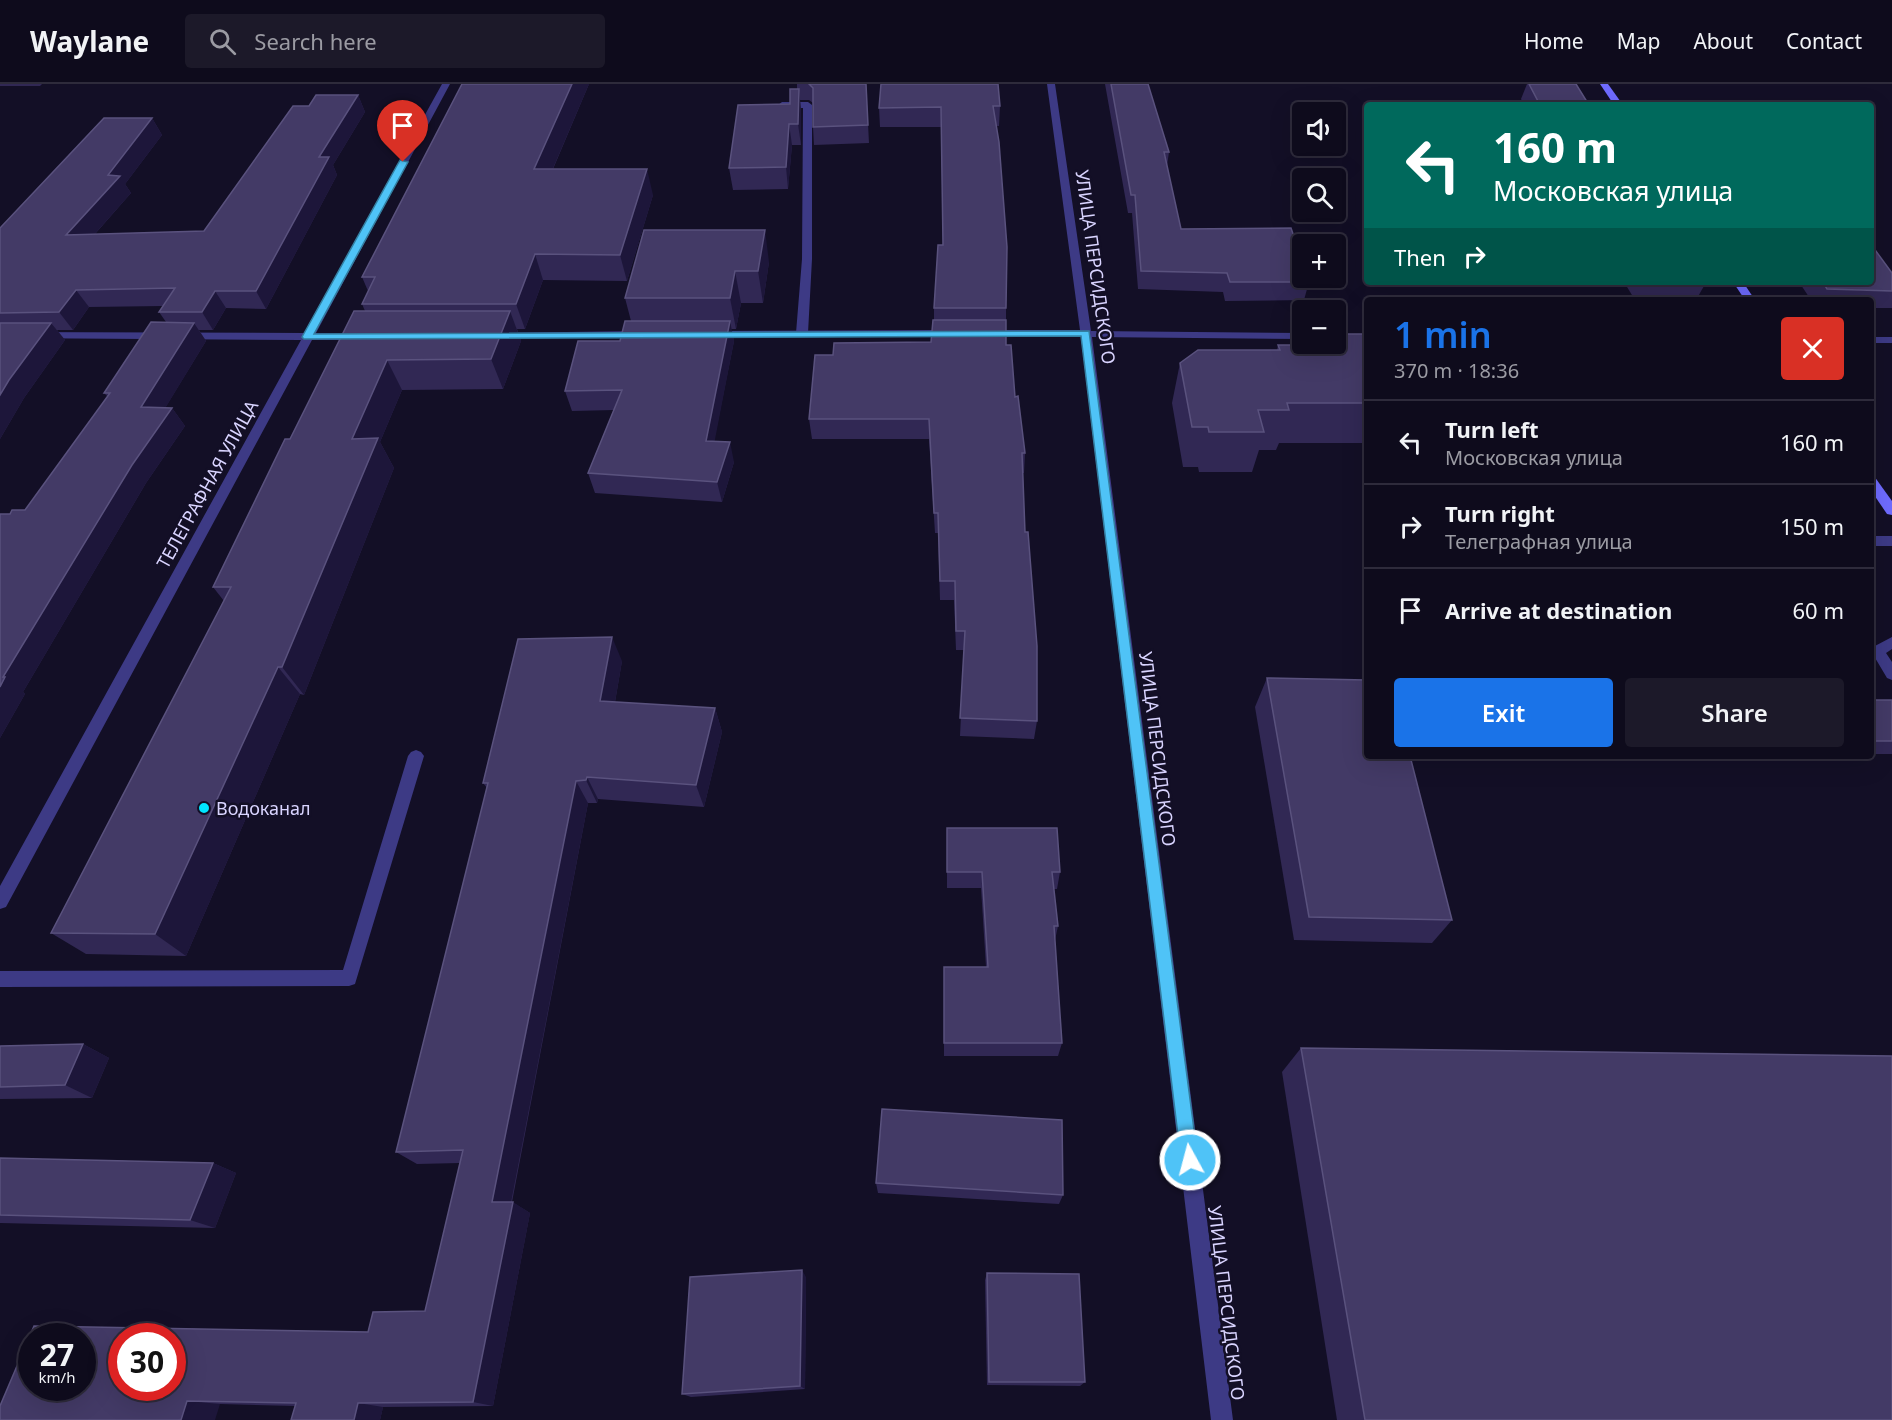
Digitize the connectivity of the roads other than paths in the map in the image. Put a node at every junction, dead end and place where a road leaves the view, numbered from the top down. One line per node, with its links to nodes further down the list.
1 (446, 84): 13 (street, ТЕЛЕГРАФНАЯ УЛИЦА)
2 (1051, 84): 7 (street, УЛИЦА ПЕРСИДСКОГО)
3 (1604, 84): 4 (main road)
4 (1617, 102)
5 (774, 106): 6 (street)
6 (802, 333): 7 (street); 9 (street)
7 (1086, 333): 12 (street); 26 (street, УЛИЦА ПЕРСИДСКОГО)
8 (649, 334): 11 (street)
9 (696, 334)
10 (0, 335): 13 (street)
11 (484, 336)
12 (1292, 336)
13 (307, 337): 14 (street); 24 (street, ТЕЛЕГРАФНАЯ УЛИЦА)
14 (378, 337)
15 (1874, 340): 16 (street)
16 (1892, 340)
17 (1874, 485): 18 (main road)
18 (1892, 511)
19 (1874, 541): 20 (street)
20 (1892, 541)
21 (1892, 642): 22 (street)
22 (1892, 674)
23 (416, 756): 25 (street)
24 (0, 902)
25 (0, 979)
26 (1222, 1420)

